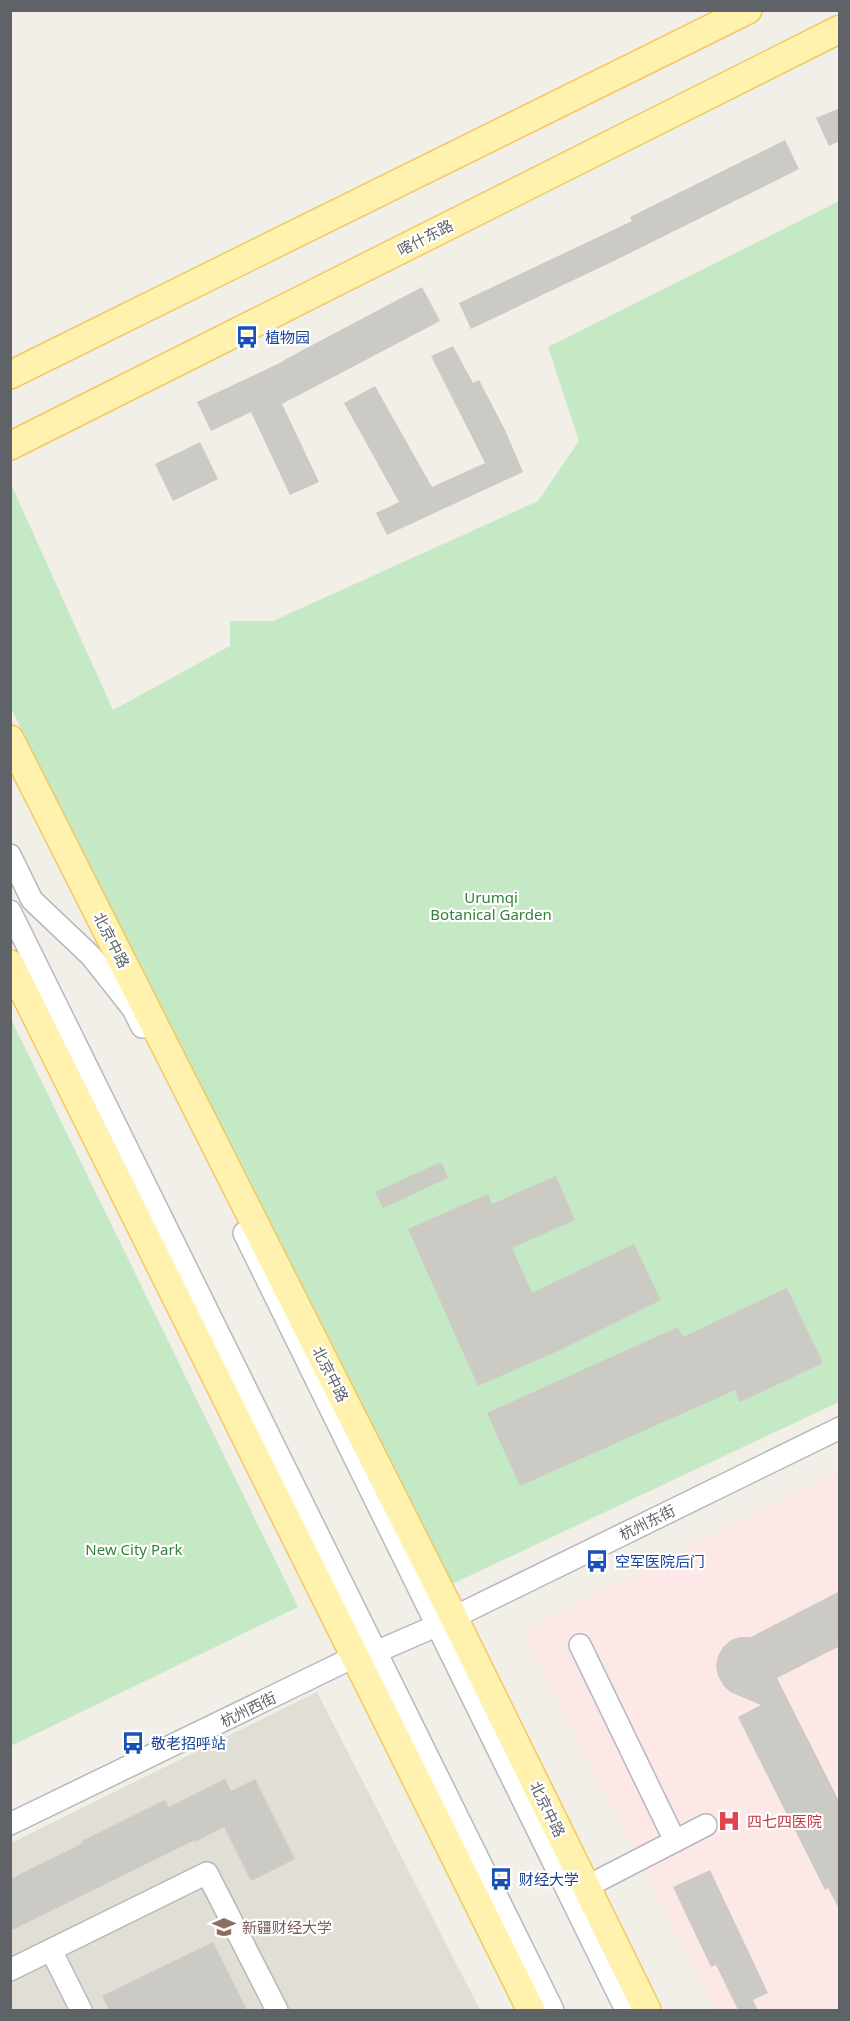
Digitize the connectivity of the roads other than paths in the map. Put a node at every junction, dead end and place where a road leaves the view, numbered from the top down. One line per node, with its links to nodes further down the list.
1 (747, 10): 3 (main road)
2 (840, 29): 4 (main road, 喀什东路)
3 (10, 375)
4 (10, 446)
5 (10, 739): 10 (main road, 北京中路)
6 (10, 855): 10 (street)
7 (10, 911): 12 (street)
8 (10, 964): 12 (main road)
9 (840, 1428): 10 (street, 杭州东街)
10 (445, 1621): 12 (street, 杭州东街); 16 (main road, 北京中路); 23 (street)
11 (580, 1645): 15 (street)
12 (366, 1654): 13 (street, 杭州西街); 21 (main road); 22 (street)
13 (10, 1824)
14 (706, 1825): 15 (street)
15 (675, 1841): 16 (street)
16 (586, 1887): 24 (main road, 北京中路)
17 (51, 1950): 18 (street); 19 (street); 20 (street)
18 (10, 1970)
19 (81, 2010)
20 (277, 2010)
21 (531, 2010)
22 (553, 2010)
23 (626, 2010)
24 (647, 2010)

